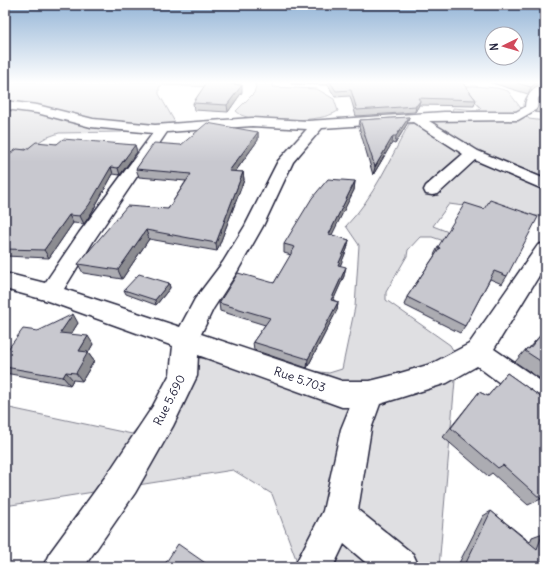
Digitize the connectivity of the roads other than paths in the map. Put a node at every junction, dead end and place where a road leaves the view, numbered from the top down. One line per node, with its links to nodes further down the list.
1 (35, 109): 5 (street)
2 (531, 109): 3 (street)
3 (416, 118): 4 (street); 6 (street)
4 (318, 125): 5 (street); 12 (street, Rue 5.690)
5 (163, 128): 11 (street)
6 (473, 154): 7 (street); 8 (street)
7 (545, 186)
8 (432, 190)
9 (545, 250): 13 (street, Rue 5.703)
10 (5, 281): 11 (street, Rue 5.703)
11 (50, 293): 12 (street, Rue 5.703)
12 (186, 340): 14 (street, Rue 5.703); 17 (street, Rue 5.690)
13 (478, 352): 14 (street, Rue 5.703); 15 (street)
14 (370, 394): 16 (street)
15 (545, 400)
16 (339, 518): 18 (street); 19 (street)
17 (62, 567)
18 (313, 567)
19 (400, 567)

